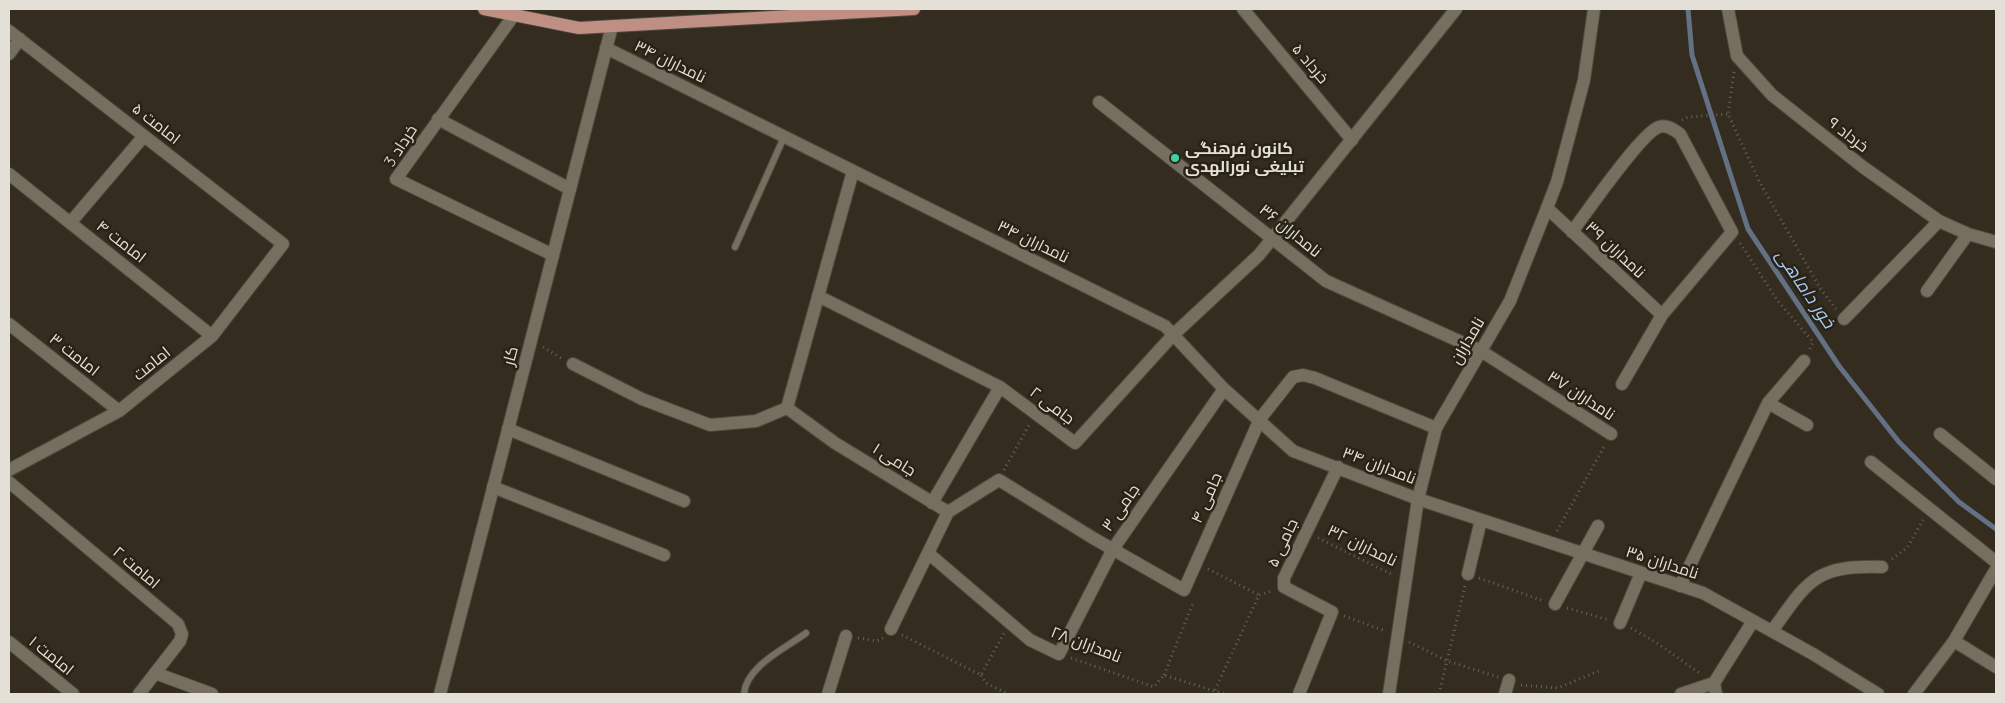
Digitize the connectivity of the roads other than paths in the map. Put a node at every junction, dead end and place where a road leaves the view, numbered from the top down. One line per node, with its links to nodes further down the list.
1 (484, 9): 7 (main road)
2 (914, 9): 8 (main road)
3 (1243, 9): 17 (street, خرداد ۵)
4 (1456, 9): 17 (street)
5 (1594, 9): 21 (street, نامداران)
6 (1728, 9): 22 (street, خرداد ۹)
7 (514, 15): 8 (main road); 14 (street, خرداد 3)
8 (612, 26): 11 (street, کار)
9 (9, 30): 10 (street, امامت ۵)
10 (20, 39): 12 (street); 15 (street, امامت ۵)
11 (606, 48): 16 (street, نامداران ۳۴); 20 (street, کار)
12 (9, 54)
13 (1099, 102): 26 (street, نامداران ۳۶)
14 (438, 120): 20 (street); 30 (street, خرداد 3)
15 (144, 136): 23 (street); 28 (street, امامت ۵)
16 (784, 137): 18 (street, نامداران ۳۴); 29 (lane)
17 (1352, 140): 26 (street)
18 (854, 171): 32 (street); 36 (street, نامداران ۳۴)
19 (9, 174): 23 (street, امامت ۴)
20 (570, 189): 30 (street, کار)
21 (1547, 208): 24 (street, نامداران ۳۹); 38 (street, نامداران)
22 (1939, 221): 25 (street, خرداد ۹); 34 (street)
23 (70, 223): 37 (street, امامت ۴)
24 (1572, 232): 33 (street, نامداران ۳۹); 33 (street)
25 (1968, 234): 27 (street, خرداد ۹); 31 (street)
26 (1274, 238): 36 (street); 38 (street, نامداران ۳۶)
27 (1996, 242)
28 (283, 244): 37 (street, امامت)
29 (735, 247)
30 (553, 255): 50 (street, کار)
31 (1927, 291)
32 (818, 296): 42 (street, جامی ۲); 45 (street)
33 (1662, 315): 41 (street)
34 (1844, 319)
35 (9, 324): 46 (street, امامت ۳)
36 (1173, 335): 42 (street, جامی ۲); 43 (street, نامداران ۳۴)
37 (212, 336): 46 (street, امامت)
38 (1481, 351): 49 (street, نامداران); 51 (street, نامداران ۳۷)
39 (1804, 361): 44 (street)
40 (573, 364): 45 (street)
41 (1622, 384)
42 (1000, 387): 61 (street)
43 (1224, 389): 47 (street, نامداران ۳۴); 65 (street, جامی ۳)
44 (1768, 403): 48 (street); 74 (street)
45 (787, 408): 61 (street, جامی ۱)
46 (119, 412): 55 (street, امامت)
47 (1260, 419): 49 (street, جامی ۴); 54 (street, نامداران ۳۴); 65 (street, جامی ۴)
48 (1807, 425)
49 (1436, 428): 59 (street, نامداران)
50 (508, 429): 58 (street, کار); 60 (street)
51 (1611, 434)
52 (1940, 434): 56 (street)
53 (1871, 462): 69 (street)
54 (1338, 467): 59 (street, نامداران ۳۴); 95 (street, جامی ۵)
55 (9, 470)
56 (1993, 471)
57 (9, 482): 86 (street, امامت ۲)
58 (493, 487): 68 (street); 92 (street, کار)
59 (1418, 499): 63 (street, نامداران ۳۵); 96 (street, نامداران)
60 (684, 501)
61 (932, 504): 62 (street, جامی ۱)
62 (948, 512): 65 (street); 67 (street)
63 (1481, 520): 66 (street, نامداران ۳۵); 73 (street)
64 (1598, 526): 66 (street)
65 (1113, 549): 84 (street, جامی ۳)
66 (1581, 553): 72 (street, نامداران ۳۵); 75 (street)
67 (928, 554): 78 (street); 84 (street, نامداران ۲۸)
68 (664, 555)
69 (1996, 562)
70 (1882, 567): 79 (street)
71 (1996, 569): 83 (street)
72 (1641, 573): 74 (street, نامداران ۳۵); 77 (street)
73 (1468, 574)
74 (1680, 586): 76 (street, نامداران ۳۵)
75 (1555, 604)
76 (1753, 621): 79 (street, نامداران ۳۵); 88 (street)
77 (1620, 623)
78 (892, 629)
79 (1772, 631): 99 (street, نامداران ۳۵)
80 (806, 633): 93 (lane)
81 (846, 636): 94 (street)
82 (9, 642): 89 (street, امامت ۱)
83 (1954, 642): 85 (street); 100 (street)
84 (1059, 654)
85 (1996, 667)
86 (155, 673): 90 (street, امامت ۲); 91 (street)
87 (1509, 680): 97 (street)
88 (1715, 689): 98 (street)
89 (73, 694)
90 (139, 694)
91 (212, 694)
92 (440, 694)
93 (744, 694)
94 (828, 694)
95 (1299, 694)
96 (1389, 694)
97 (1505, 694)
98 (1681, 694)
99 (1878, 694)
100 (1914, 694)

